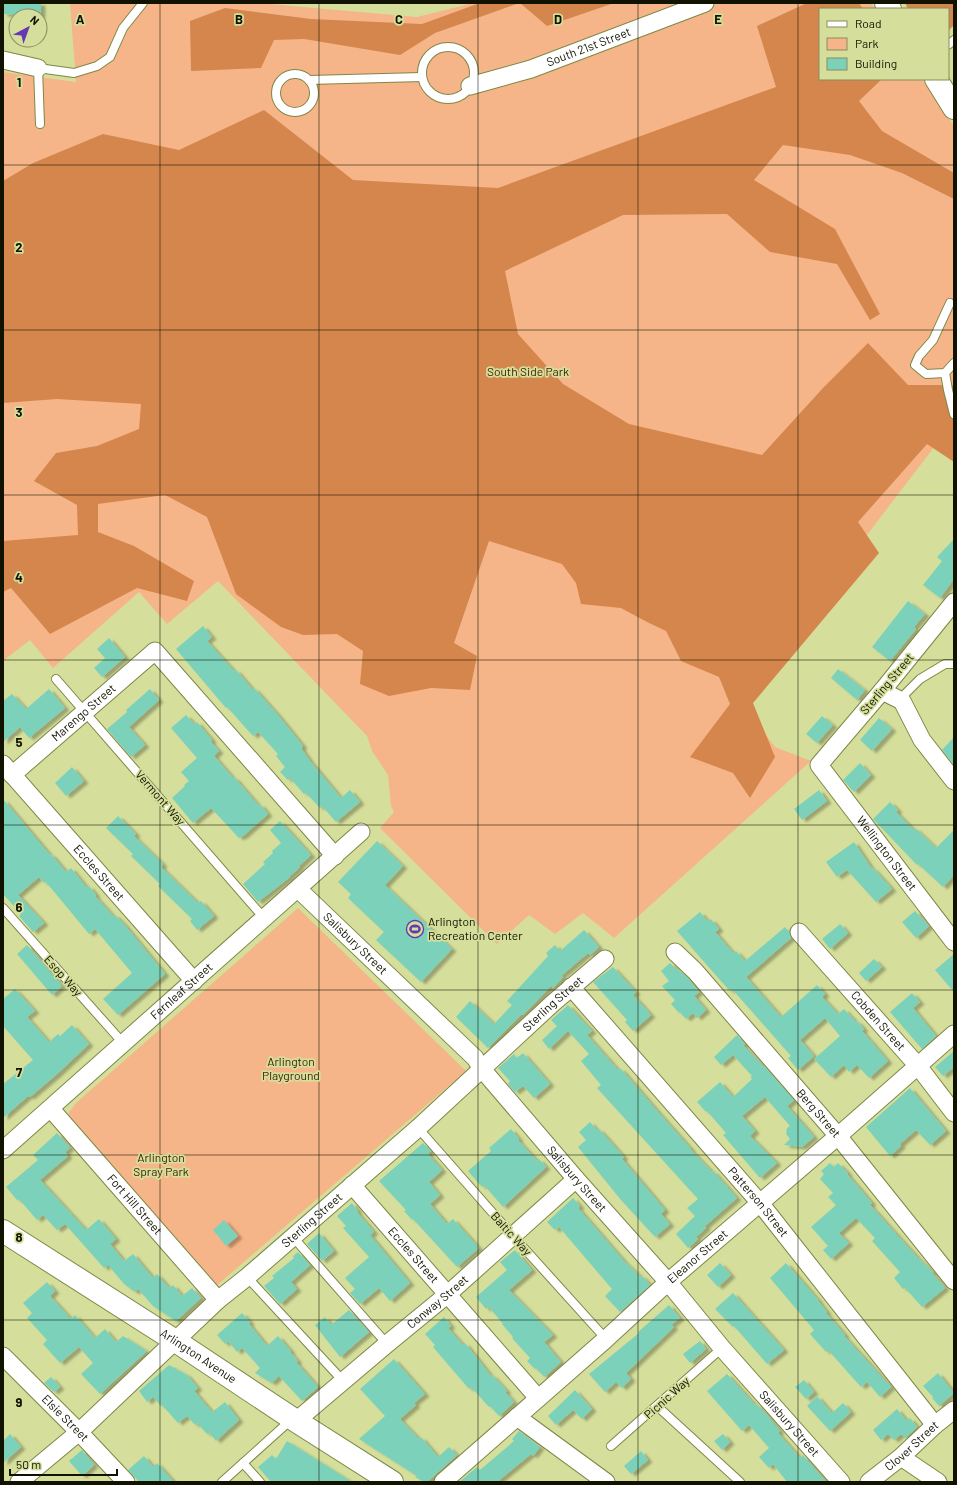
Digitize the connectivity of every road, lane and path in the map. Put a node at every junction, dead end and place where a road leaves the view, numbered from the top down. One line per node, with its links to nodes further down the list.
1 (143, 3): 4 (lane)
2 (704, 3): 8 (street, South 21st Street)
3 (3, 60): 4 (street)
4 (38, 68): 10 (lane)
5 (422, 76): 6 (lane); 8 (lane); 8 (lane)
6 (309, 80): 6 (lane)
7 (937, 80): 9 (street)
8 (470, 86)
9 (954, 108)
10 (40, 124)
11 (950, 303): 13 (lane)
12 (954, 363): 13 (lane)
13 (945, 373): 14 (lane)
14 (954, 414)
15 (954, 602): 18 (street, Sterling Street)
16 (954, 664): 19 (lane)
17 (56, 679): 20 (lane, Vermont Way)
18 (882, 691): 19 (street); 21 (street, Sterling Street)
19 (902, 701): 23 (street)
20 (84, 712): 22 (street, Marengo Street); 25 (street, Marengo Street); 28 (lane, Vermont Way)
21 (819, 765): 30 (street, Wellington Street)
22 (8, 769): 33 (street, Eccles Street)
23 (954, 781)
24 (362, 832): 25 (street, Fernleaf Street)
25 (335, 856): 26 (street, Fernleaf Street)
26 (298, 889): 28 (street, Fernleaf Street); 38 (street, Salisbury Street)
27 (3, 908): 36 (lane, Esop Way)
28 (264, 918): 33 (street, Fernleaf Street)
29 (799, 932): 37 (street, Cobden Street)
30 (954, 942)
31 (675, 952): 42 (street, Berg Street)
32 (605, 959): 34 (street, Sterling Street)
33 (194, 981): 36 (street, Fernleaf Street)
34 (571, 987): 38 (street, Sterling Street); 46 (street, Patterson Street)
35 (954, 1034): 37 (street, Eleanor Street)
36 (123, 1043): 39 (street, Fernleaf Street)
37 (918, 1066): 40 (street, Cobden Street); 42 (street, Eleanor Street)
38 (482, 1069): 41 (street, Sterling Street); 44 (street, Salisbury Street)
39 (51, 1109): 43 (street, Fernleaf Street); 54 (street, Fort Hill Street)
40 (954, 1113)
41 (418, 1128): 45 (street, Sterling Street); 48 (lane, Baltic Way)
42 (838, 1136): 46 (street, Eleanor Street); 51 (street, Berg Street)
43 (3, 1150)
44 (576, 1179): 48 (street, Conway Street); 52 (street, Salisbury Street)
45 (352, 1185): 49 (street, Sterling Street); 53 (street, Eccles Street)
46 (760, 1203): 52 (street, Eleanor Street); 66 (street, Patterson Street)
47 (3, 1231): 56 (street, Arlington Avenue)
48 (513, 1236): 53 (street, Conway Street); 55 (lane, Baltic Way)
49 (293, 1237): 50 (street, Sterling Street); 57 (lane)
50 (247, 1277): 54 (street, Sterling Street); 60 (lane)
51 (954, 1281)
52 (668, 1282): 55 (street, Eleanor Street); 58 (street, Salisbury Street)
53 (448, 1294): 57 (street, Conway Street); 61 (street, Eccles Street)
54 (218, 1300): 56 (street, Sterling Street)
55 (606, 1339): 61 (street, Eleanor Street)
56 (174, 1340): 65 (street, Arlington Avenue); 67 (street, Sterling Street)
57 (387, 1344): 60 (street, Conway Street)
58 (722, 1348): 62 (lane, Picnic Way); 79 (street, Salisbury Street)
59 (3, 1356): 67 (street, Elsie Street)
60 (344, 1382): 65 (street, Conway Street)
61 (538, 1398): 64 (street, Eleanor Street)
62 (657, 1406): 68 (lane, Picnic Way); 78 (lane)
63 (954, 1410): 66 (street, Clover Street)
64 (517, 1417): 76 (street, Eleanor Street); 77 (street)
65 (294, 1420): 70 (lane); 75 (street, Arlington Avenue)
66 (935, 1425): 69 (street, Clover Street)
67 (79, 1432): 71 (street, Sterling Street); 72 (street, Elsie Street)
68 (611, 1446)
69 (901, 1457): 80 (street, Clover Street); 81 (street)
70 (243, 1463): 73 (lane); 74 (lane)
71 (19, 1482)
72 (126, 1482)
73 (222, 1482)
74 (260, 1482)
75 (392, 1482)
76 (444, 1482)
77 (606, 1482)
78 (740, 1482)
79 (841, 1482)
80 (869, 1482)
81 (938, 1482)

